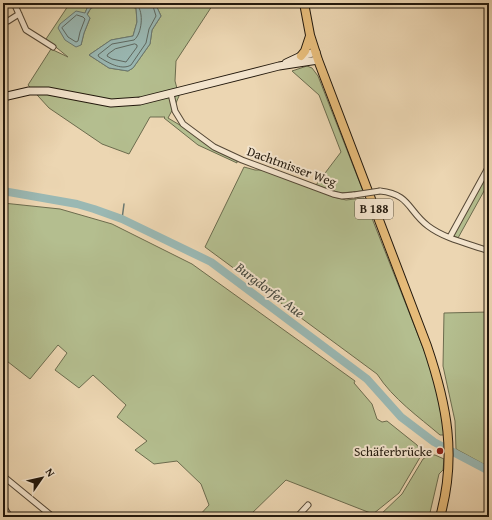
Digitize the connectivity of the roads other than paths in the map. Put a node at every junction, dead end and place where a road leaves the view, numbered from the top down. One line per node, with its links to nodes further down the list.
1 (14, 3): 3 (street)
2 (304, 3): 5 (main road, B 188)
3 (19, 14): 4 (street); 6 (street)
4 (3, 21)
5 (310, 35): 7 (main road); 8 (main road, B 188)
6 (53, 47)
7 (301, 56): 8 (street); 9 (street)
8 (317, 56): 9 (street); 21 (main road, B 188)
9 (279, 66): 10 (street)
10 (171, 94): 11 (street); 13 (street, Dachtmisser Weg, bridge)
11 (3, 97)
12 (489, 166): 13 (street)
13 (450, 237): 14 (street, Dachtmisser Weg)
14 (489, 251)
15 (3, 476): 19 (street)
16 (308, 505): 20 (street)
17 (4, 510): 18 (street)
18 (10, 517)
19 (53, 517)
20 (297, 517)
21 (440, 517)

